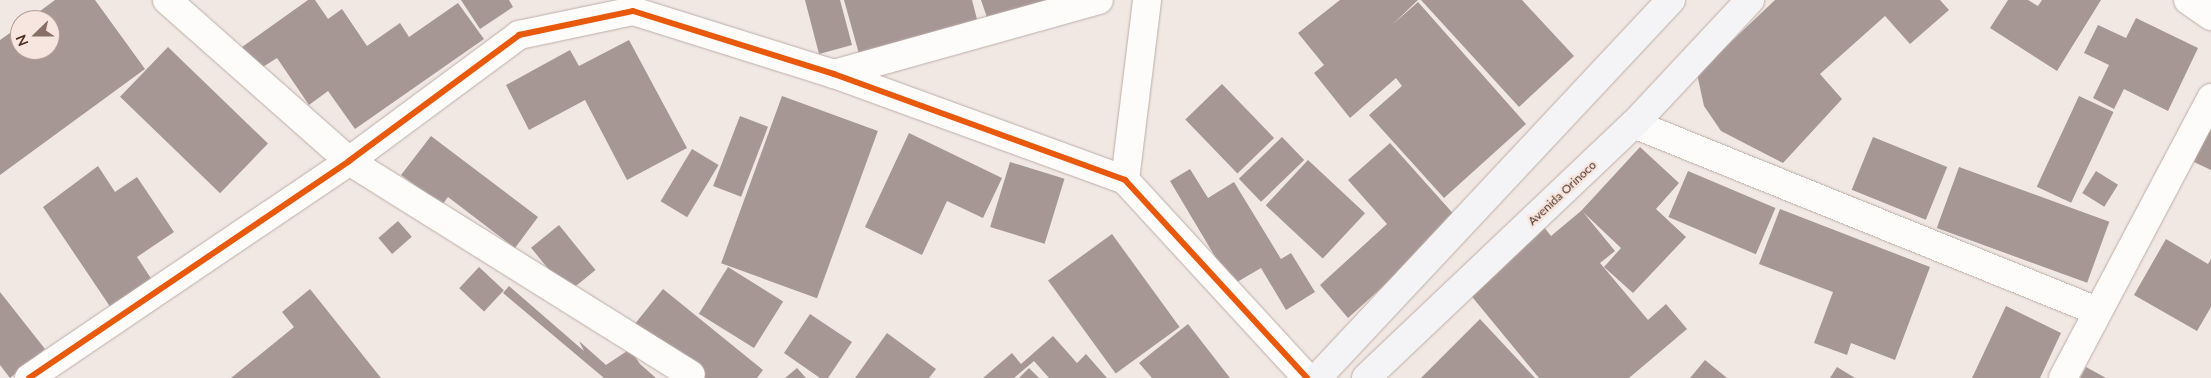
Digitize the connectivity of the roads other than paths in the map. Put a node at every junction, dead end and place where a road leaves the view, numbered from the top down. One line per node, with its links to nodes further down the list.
1 (167, 0): 12 (street)
2 (1099, 0): 9 (street)
3 (1147, 0): 13 (street)
4 (1671, 0): 18 (main road)
5 (1750, 0): 11 (main road, Avenida Orinoco)
6 (2188, 0): 8 (street)
7 (631, 6): 9 (street); 12 (street)
8 (2211, 16)
9 (834, 74): 13 (street)
10 (2211, 98): 14 (street)
11 (1634, 124): 14 (street); 19 (main road, Avenida Orinoco)
12 (349, 160): 15 (street); 16 (street)
13 (1124, 180): 17 (street)
14 (2097, 311): 20 (street)
15 (691, 375)
16 (29, 378)
17 (1307, 378)
18 (1317, 378)
19 (1366, 378)
20 (2063, 378)

